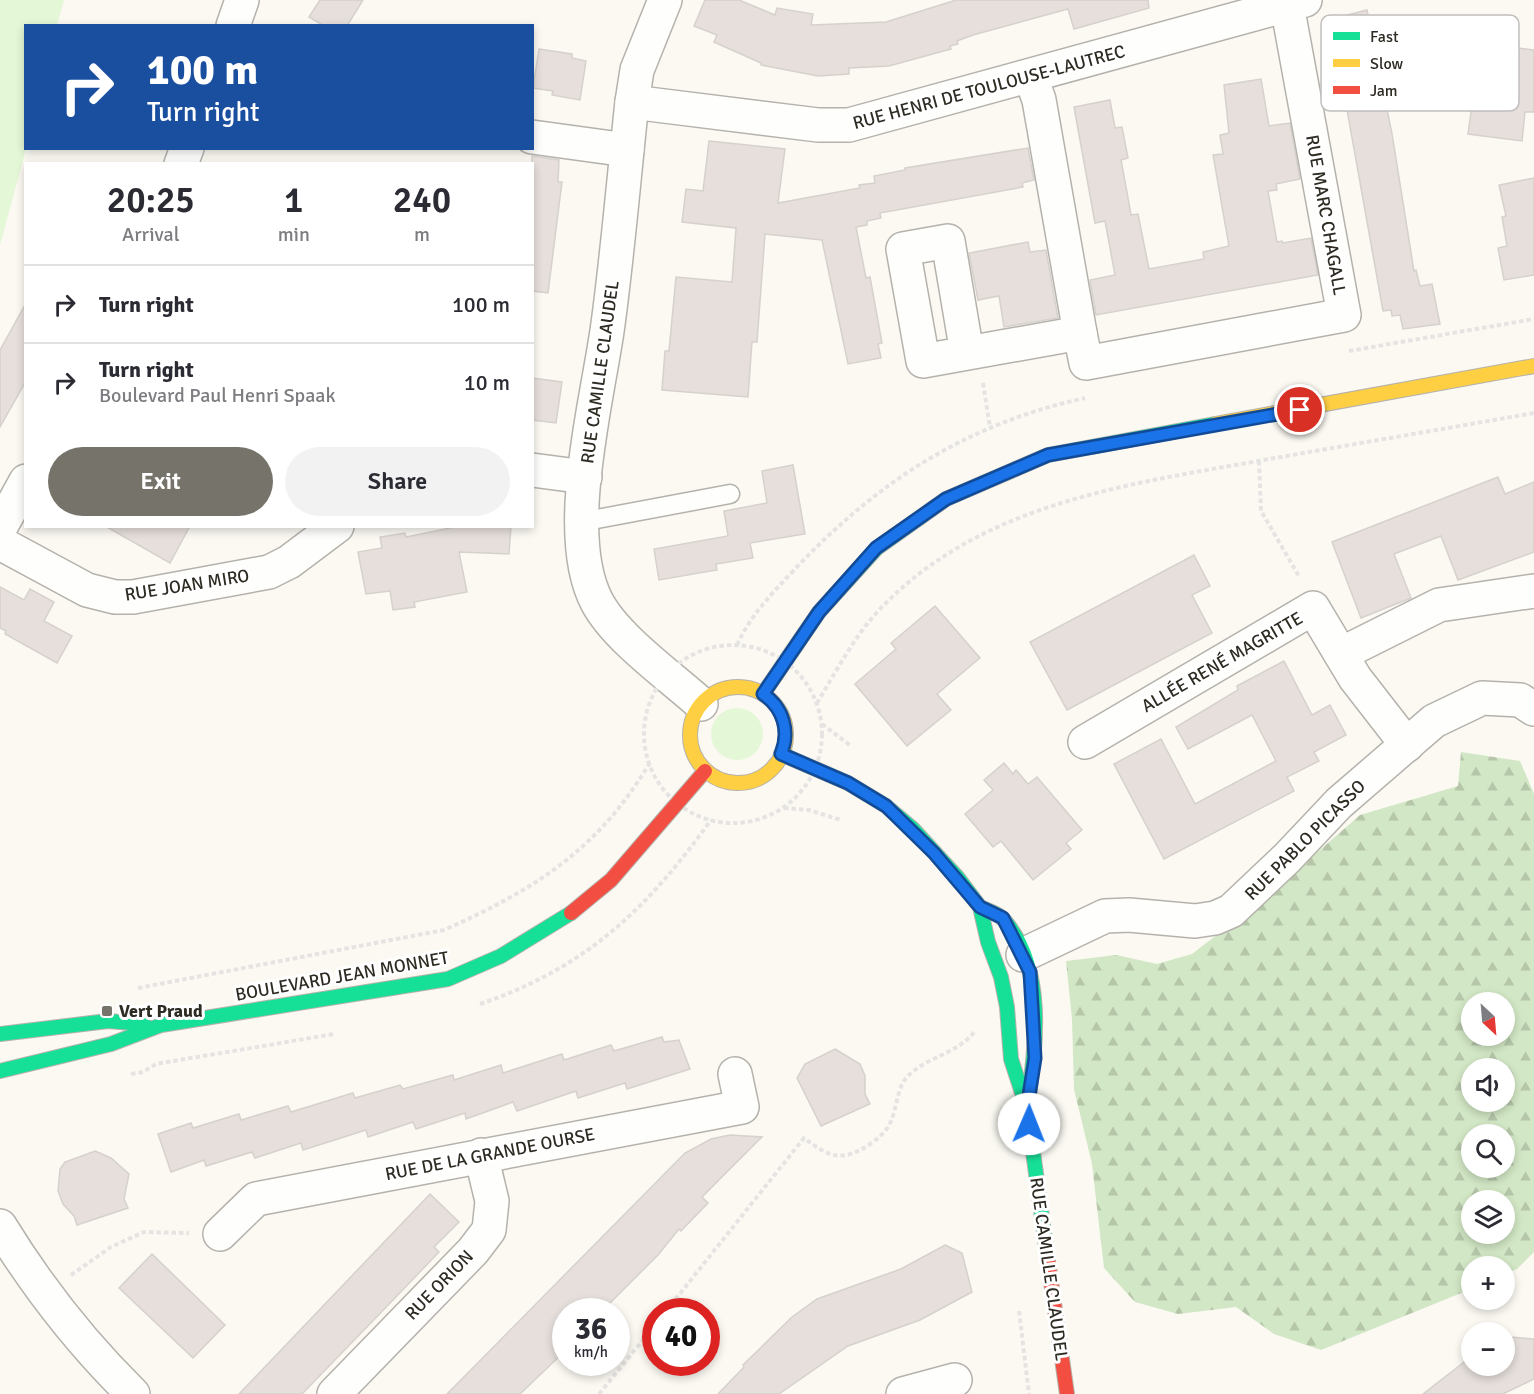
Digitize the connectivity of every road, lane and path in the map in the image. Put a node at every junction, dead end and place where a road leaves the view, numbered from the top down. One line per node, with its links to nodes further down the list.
1 (242, 0): 4 (street)
2 (664, 0): 6 (street, RUE CAMILLE CLAUDEL)
3 (1296, 3): 5 (street, RUE HENRI DE TOULOUSE-LAUTREC); 10 (street, RUE MARC CHAGALL)
4 (234, 24)
5 (1030, 77): 6 (street, RUE HENRI DE TOULOUSE-LAUTREC); 10 (street, RUE MARC CHAGALL)
6 (632, 102): 8 (street, RUE CAMILLE CLAUDEL)
7 (534, 137): 8 (street)
8 (627, 150): 18 (street, RUE CAMILLE CLAUDEL)
9 (1534, 319): 11 (path)
10 (1080, 333): 12 (street)
11 (1350, 350)
12 (972, 352): 15 (path)
13 (1534, 366): 28 (street)
14 (1534, 413): 16 (path)
15 (990, 427)
16 (1259, 461): 26 (path); 33 (path)
17 (534, 470): 18 (street)
18 (585, 477): 21 (street, RUE CAMILLE CLAUDEL)
19 (24, 485): 22 (street)
20 (730, 494): 21 (lane)
21 (581, 522): 29 (street, RUE CAMILLE CLAUDEL)
22 (0, 528)
23 (334, 528): 24 (street, RUE JOAN MIRO)
24 (0, 543)
25 (1534, 591): 27 (street)
26 (1313, 608): 27 (street, ALLÉE RENÉ MAGRITTE); 37 (street, ALLÉE RENÉ MAGRITTE)
27 (1341, 654): 38 (street, ALLÉE RENÉ MAGRITTE)
28 (784, 661): 29 (path); 31 (path); 32 (street)
29 (668, 674): 34 (street, RUE CAMILLE CLAUDEL); 40 (path)
30 (810, 677): 31 (path)
31 (807, 684): 33 (path); 36 (path)
32 (763, 694): 34 (street); 36 (street)
33 (817, 703): 41 (path)
34 (701, 704): 42 (street)
35 (1534, 709): 38 (street, RUE PABLO PICASSO)
36 (783, 718): 39 (street)
37 (1085, 742)
38 (1407, 745): 47 (street, RUE PABLO PICASSO)
39 (781, 754): 41 (street, RUE CAMILLE CLAUDEL); 42 (street)
40 (649, 764): 43 (path); 48 (path)
41 (815, 769): 44 (path); 46 (street, RUE CAMILLE CLAUDEL)
42 (705, 771): 43 (street, BOULEVARD JEAN MONNET)
43 (678, 804): 44 (path); 49 (street, BOULEVARD JEAN MONNET)
44 (784, 807): 45 (path)
45 (845, 822)
46 (980, 907): 47 (street, RUE CAMILLE CLAUDEL); 54 (street, RUE CAMILLE CLAUDEL)
47 (1023, 955): 54 (street, RUE CAMILLE CLAUDEL)
48 (127, 990)
49 (161, 1025): 51 (street, BOULEVARD JEAN MONNET); 52 (street, BOULEVARD JEAN MONNET)
50 (977, 1029): 59 (path)
51 (0, 1034)
52 (0, 1071)
53 (735, 1074): 55 (street, RUE DE LA GRANDE OURSE)
54 (1027, 1108): 68 (street, RUE CAMILLE CLAUDEL)
55 (481, 1155): 57 (street, RUE DE LA GRANDE OURSE); 64 (street, RUE ORION)
56 (0, 1226): 58 (street)
57 (220, 1234): 58 (path)
58 (45, 1297): 63 (street)
59 (676, 1298)
60 (1019, 1309): 67 (path)
61 (642, 1341): 65 (path)
62 (955, 1380): 66 (street)
63 (133, 1394)
64 (334, 1394)
65 (599, 1394)
66 (903, 1394)
67 (1029, 1394)
68 (1067, 1394)

